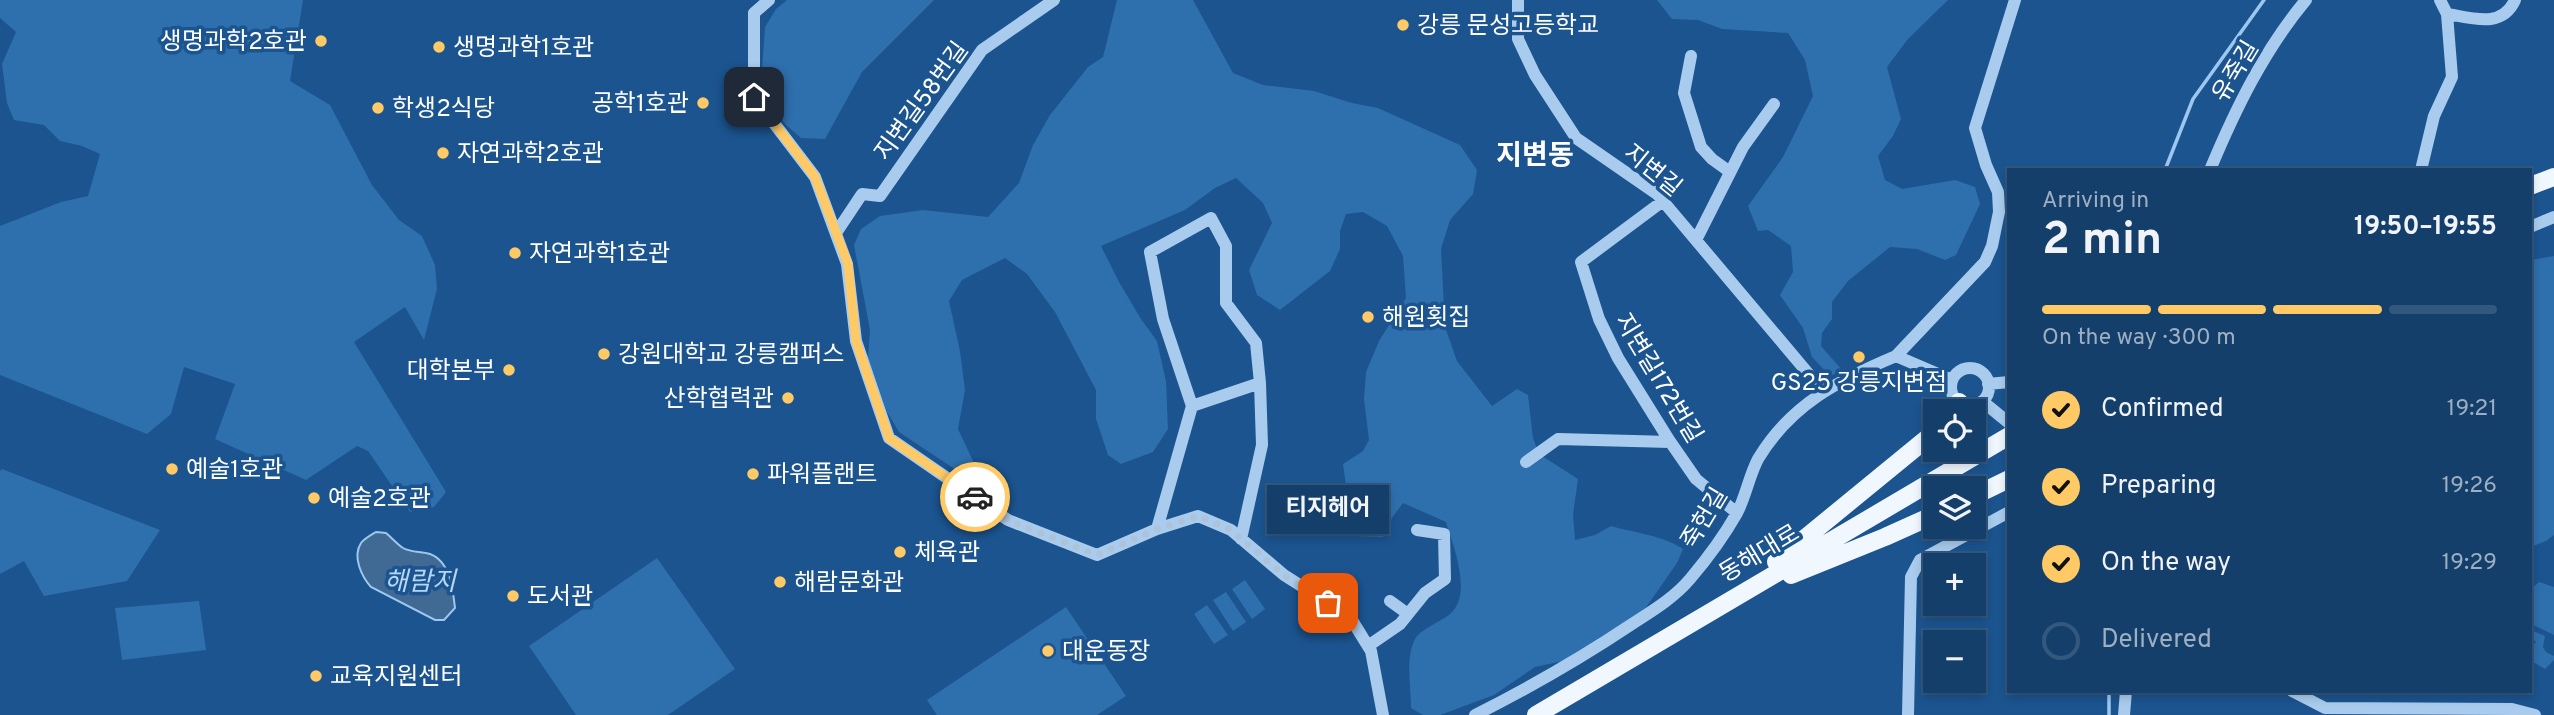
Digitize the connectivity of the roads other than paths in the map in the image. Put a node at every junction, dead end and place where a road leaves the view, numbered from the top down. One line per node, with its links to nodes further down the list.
1 (769, 0): 21 (street)
2 (1054, 0): 21 (street, 지변길58번길)
3 (2015, 0): 23 (street)
4 (2306, 0): 11 (street, 유죽길)
5 (2440, 0): 8 (street)
6 (2515, 0): 8 (street)
7 (1516, 4): 18 (street, 지변길)
8 (2447, 14): 12 (street)
9 (1691, 56): 13 (street)
10 (1774, 104): 13 (street)
11 (2211, 168)
12 (2421, 168)
13 (1730, 172): 22 (street)
14 (2554, 177): 15 (main road)
15 (2532, 185)
16 (2554, 189): 17 (main road)
17 (2532, 197)
18 (1662, 201): 22 (street, 지변길); 36 (street, 지변길172번길)
19 (2554, 217): 20 (street)
20 (2532, 226)
21 (836, 233): 46 (street)
22 (1696, 240): 28 (street, 지변길)
23 (1896, 356): 24 (street); 28 (street, 죽헌길)
24 (1952, 380): 27 (street); 29 (street)
25 (2007, 382): 27 (street)
26 (1260, 383): 31 (street); 31 (street); 48 (street)
27 (1988, 384): 30 (street)
28 (1822, 391): 43 (street, 죽헌길)
29 (1954, 399)
30 (1984, 399)
31 (1192, 406): 46 (street)
32 (1986, 406): 33 (street)
33 (2007, 435)
34 (2007, 437): 39 (main road)
35 (2007, 437): 50 (main road, 동해대로)
36 (1670, 442): 38 (street); 43 (street, 지변길172번길)
37 (1923, 442): 50 (main road)
38 (1526, 462)
39 (1956, 476)
40 (2006, 482): 41 (main road)
41 (1986, 491)
42 (1923, 499): 49 (main road, 동해대로)
43 (1737, 513): 57 (street, 죽헌길)
44 (2007, 513): 60 (street)
45 (1923, 520): 49 (main road)
46 (1157, 529): 48 (street)
47 (1418, 530): 52 (street)
48 (1241, 539): 53 (street)
49 (1791, 575): 59 (main road, 동해대로)
50 (1739, 593): 58 (main road, 동해대로)
51 (1390, 601): 52 (street)
52 (1408, 614): 53 (street)
53 (1368, 646): 56 (street)
54 (2126, 693): 61 (street)
55 (2296, 693): 62 (street)
56 (1383, 715)
57 (1475, 715)
58 (1536, 715)
59 (1558, 715)
60 (1908, 715)
61 (2124, 715)
62 (2535, 715)

